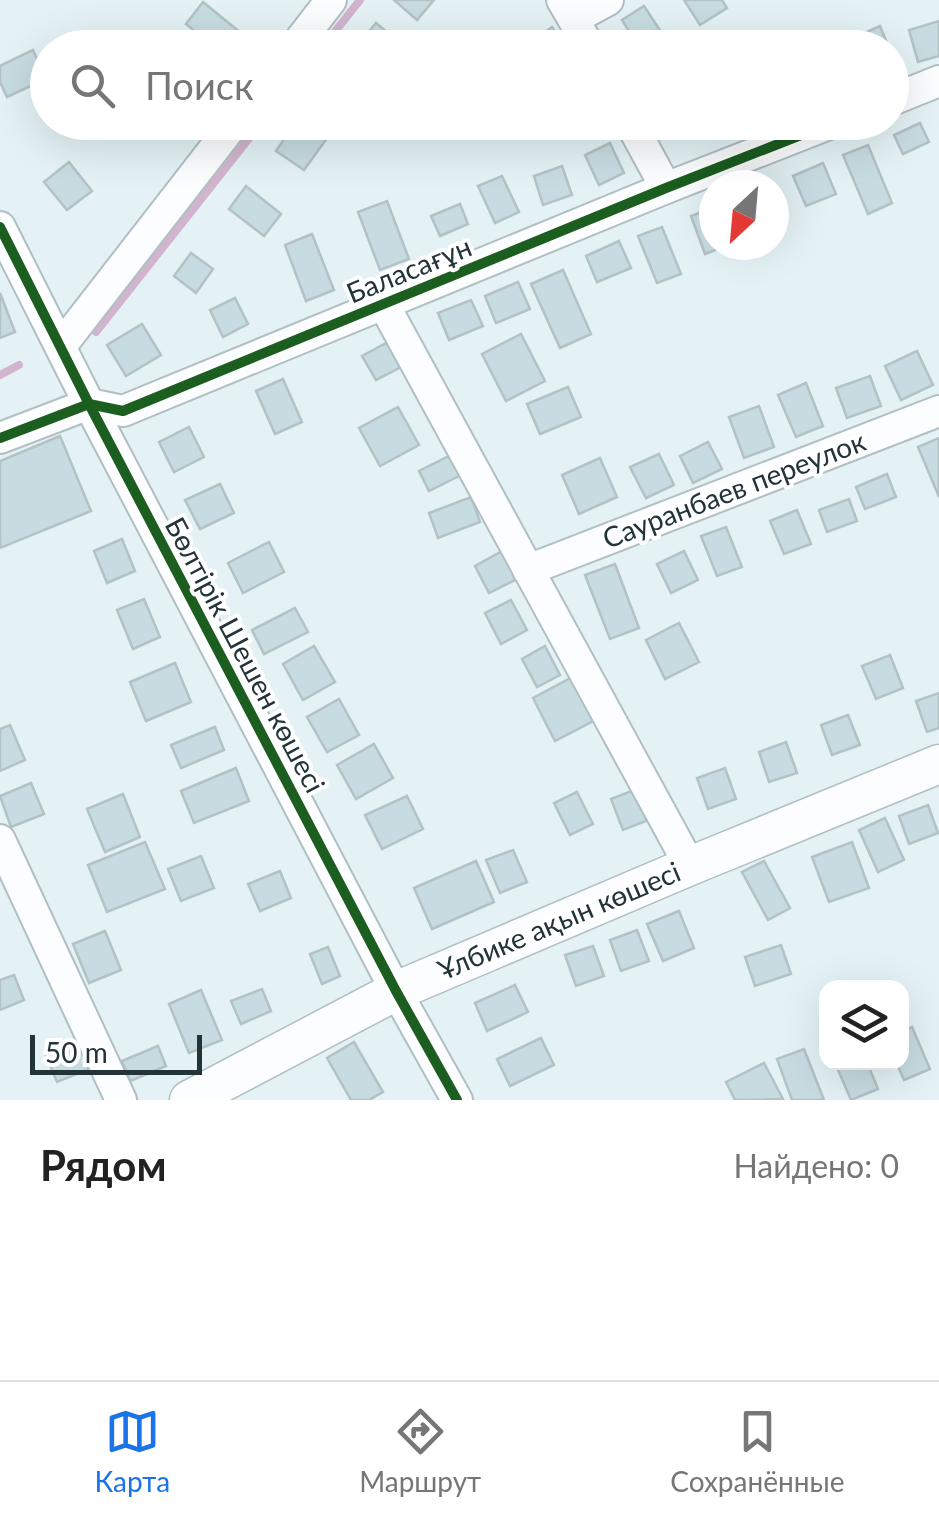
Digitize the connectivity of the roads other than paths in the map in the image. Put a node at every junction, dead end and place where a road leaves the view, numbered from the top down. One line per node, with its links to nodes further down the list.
1 (331, 0): 4 (street)
2 (608, 0): 3 (street)
3 (568, 9)
4 (308, 30)
5 (939, 82): 6 (street)
6 (909, 93)
7 (222, 140): 13 (street)
8 (640, 140): 10 (street)
9 (788, 140): 10 (street, Баласағұн)
10 (666, 188): 12 (street, Баласағұн)
11 (0, 228): 13 (street, Бөлтірік Шешен көшесі)
12 (384, 305): 14 (street, Баласағұн); 17 (street)
13 (60, 346): 14 (street, Бөлтірік Шешен көшесі)
14 (89, 404): 16 (street, Баласағұн); 21 (street, Бөлтірік Шешен көшесі)
15 (939, 410): 17 (street, Сауранбаев переулок)
16 (0, 438)
17 (528, 570): 20 (street)
18 (939, 764): 20 (main road, Ұлбике ақын көшесі)
19 (0, 840): 22 (street)
20 (690, 866): 21 (main road, Ұлбике ақын көшесі)
21 (396, 991): 23 (main road, Ұлбике ақын көшесі); 24 (street, Бөлтірік Шешен көшесі)
22 (121, 1100)
23 (189, 1100)
24 (457, 1100)

